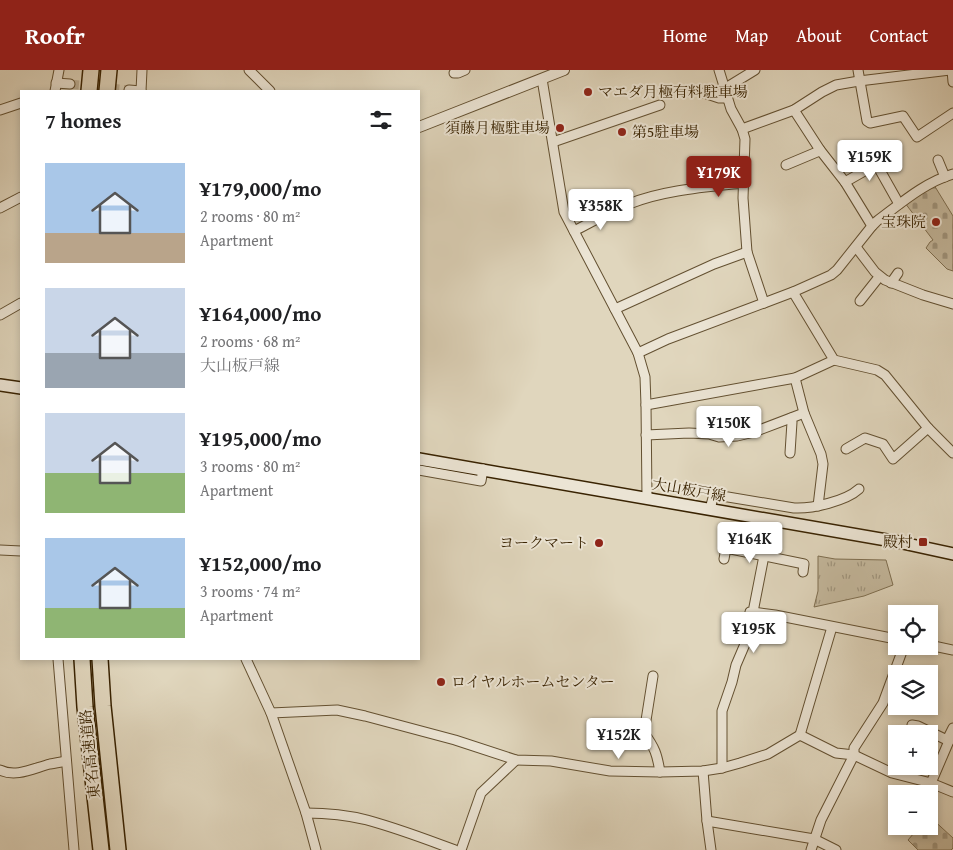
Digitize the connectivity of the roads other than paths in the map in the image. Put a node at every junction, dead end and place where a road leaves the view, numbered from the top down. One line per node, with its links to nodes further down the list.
1 (59, 70): 17 (street)
2 (91, 70): 18 (highway)
3 (109, 70): 19 (highway)
4 (142, 70): 20 (street)
5 (249, 70): 21 (street)
6 (465, 70): 12 (street)
7 (719, 70): 23 (street)
8 (755, 70): 23 (street)
9 (858, 70): 14 (street)
10 (951, 70): 14 (street); 15 (street)
11 (557, 71): 13 (street)
12 (454, 73)
13 (542, 79): 29 (street); 31 (street)
14 (859, 81): 27 (street); 28 (street)
15 (953, 82)
16 (70, 84): 17 (street)
17 (55, 89)
18 (89, 90)
19 (107, 90)
20 (141, 90)
21 (269, 90)
22 (704, 93): 23 (street)
23 (725, 93): 30 (street)
24 (20, 103): 26 (street)
25 (660, 105): 31 (street)
26 (0, 110)
27 (794, 110): 30 (street); 32 (street)
28 (953, 113)
29 (420, 127)
30 (742, 129): 37 (street)
31 (553, 142): 42 (street)
32 (820, 150): 34 (street); 36 (street)
33 (938, 160): 35 (street)
34 (786, 165)
35 (949, 175): 39 (street)
36 (845, 182): 39 (street); 41 (street)
37 (743, 183): 42 (street); 44 (street)
38 (20, 198): 40 (street)
39 (900, 204): 41 (street)
40 (0, 208)
41 (872, 226): 43 (street)
42 (574, 231): 53 (street)
43 (856, 247): 46 (street); 48 (street)
44 (748, 252): 50 (street); 53 (street)
45 (898, 273): 47 (street)
46 (879, 277): 47 (street); 49 (street)
47 (891, 283): 52 (street)
48 (793, 292): 50 (street); 56 (street)
49 (860, 301)
50 (764, 303): 55 (street)
51 (20, 304): 54 (street)
52 (953, 304)
53 (615, 310): 55 (street)
54 (0, 315)
55 (638, 353): 60 (street)
56 (834, 360): 57 (street); 63 (street)
57 (795, 378): 60 (street); 61 (street)
58 (0, 385): 59 (main road)
59 (20, 388)
60 (646, 404): 64 (street)
61 (804, 413): 62 (street); 74 (street)
62 (790, 418): 64 (street); 67 (street)
63 (928, 428): 65 (street); 66 (street)
64 (646, 434): 73 (street)
65 (949, 443): 68 (street)
66 (853, 447)
67 (790, 453)
68 (953, 453)
69 (420, 458): 71 (main road, 大山板戸線)
70 (420, 470): 71 (street)
71 (483, 470): 73 (main road, 大山板戸線)
72 (859, 489): 74 (street)
73 (646, 498): 75 (main road, 大山板戸線)
74 (818, 506): 75 (street)
75 (710, 509): 76 (main road, 大山板戸線)
76 (771, 520): 79 (main road, 大山板戸線); 80 (street)
77 (0, 550): 78 (street)
78 (20, 551)
79 (953, 554)
80 (764, 556): 81 (street); 82 (street); 83 (street)
81 (724, 559)
82 (804, 565)
83 (753, 612): 84 (street); 102 (street)
84 (832, 627): 85 (street); 96 (street)
85 (888, 638)
86 (938, 647): 87 (street)
87 (953, 650)
88 (901, 655): 99 (street)
89 (58, 660): 101 (street)
90 (82, 660): 112 (highway, 東名高速道路)
91 (100, 660): 113 (highway, 東名高速道路)
92 (246, 660): 94 (street)
93 (653, 676): 105 (street)
94 (271, 713): 100 (street); 108 (street)
95 (953, 728): 98 (street)
96 (800, 735): 99 (street); 102 (street)
97 (938, 736): 98 (street)
98 (949, 741): 106 (street)
99 (854, 755): 106 (street); 110 (street)
100 (516, 760): 105 (street); 116 (street)
101 (66, 761): 103 (street); 111 (street)
102 (722, 768): 104 (street)
103 (0, 770)
104 (703, 771): 105 (street); 109 (street)
105 (660, 772)
106 (931, 783): 107 (street)
107 (953, 792)
108 (306, 813): 114 (street); 115 (street)
109 (707, 822): 110 (street); 117 (street)
110 (814, 839): 118 (street); 119 (street)
111 (74, 850)
112 (101, 850)
113 (118, 850)
114 (316, 850)
115 (454, 850)
116 (461, 850)
117 (711, 850)
118 (811, 850)
119 (836, 850)

